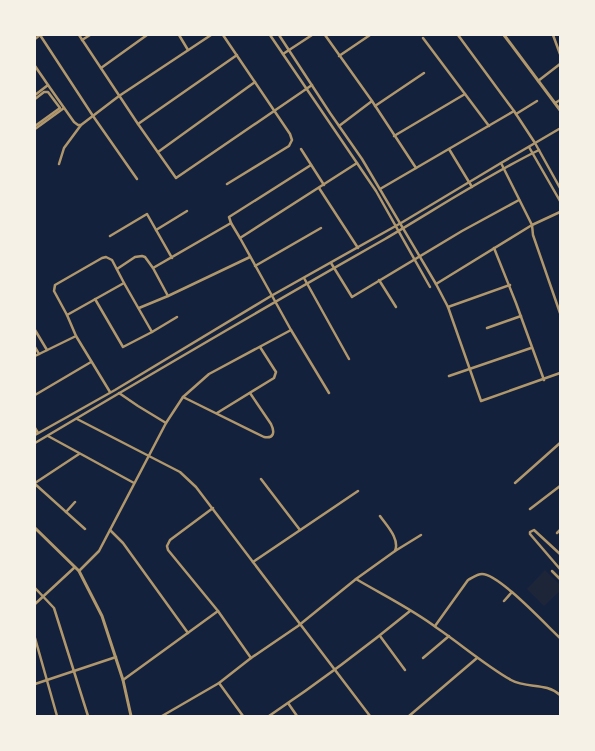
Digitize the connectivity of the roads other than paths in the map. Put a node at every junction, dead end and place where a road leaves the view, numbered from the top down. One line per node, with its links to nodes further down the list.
1 (40, 35): 17 (street); 48 (street)
2 (79, 35): 18 (street)
3 (90, 35): 18 (street)
4 (147, 35): 27 (street)
5 (179, 35): 19 (street)
6 (210, 35): 19 (street)
7 (223, 35): 23 (street)
8 (270, 35): 21 (street)
9 (279, 35): 20 (street)
10 (312, 35): 20 (street)
11 (325, 35): 24 (street)
12 (370, 35): 24 (street)
13 (458, 35): 46 (street)
14 (504, 35): 29 (street)
15 (553, 35): 22 (street)
16 (423, 38): 34 (street)
17 (35, 39)
18 (82, 40): 27 (street)
19 (188, 50): 36 (street)
20 (289, 50): 21 (street); 32 (street)
21 (283, 54): 33 (street)
22 (560, 54)
23 (237, 55): 30 (street); 52 (street)
24 (339, 56): 39 (street)
25 (560, 64): 29 (street)
26 (35, 66): 31 (street)
27 (101, 68): 36 (street)
28 (424, 73): 42 (street)
29 (538, 81): 41 (street)
30 (255, 82): 44 (street); 65 (street)
31 (48, 85): 35 (street); 43 (street)
32 (312, 85): 33 (street); 50 (street)
33 (306, 88): 44 (street); 51 (street)
34 (465, 94): 56 (street); 59 (street)
35 (35, 95)
36 (119, 96): 48 (street); 52 (street)
37 (35, 99): 43 (street)
38 (560, 100): 41 (street)
39 (372, 101): 42 (street); 55 (street)
40 (537, 101): 47 (street)
41 (555, 103): 45 (street)
42 (375, 106): 59 (street)
43 (62, 109): 53 (street); 54 (street)
44 (274, 110): 65 (street); 75 (street)
45 (560, 110)
46 (514, 111): 47 (street); 56 (street)
47 (516, 114): 60 (street)
48 (93, 116): 54 (street); 73 (street)
49 (35, 120): 53 (street)
50 (336, 121): 51 (street); 55 (street)
51 (330, 123): 67 (street)
52 (138, 124): 65 (street)
53 (37, 125): 57 (street)
54 (81, 125): 69 (street)
55 (339, 126): 79 (street)
56 (489, 126): 63 (street)
57 (35, 129)
58 (559, 129): 60 (street)
59 (394, 136): 71 (street)
60 (535, 143): 61 (street); 64 (street)
61 (529, 147): 66 (street); 68 (street)
62 (300, 149): 70 (street)
63 (449, 149): 71 (street); 74 (street)
64 (539, 150): 66 (street); 80 (street)
65 (157, 152)
66 (533, 153): 72 (street); 83 (street)
67 (357, 163): 76 (street); 81 (street)
68 (501, 163): 72 (street); 74 (street)
69 (59, 164)
70 (311, 165): 76 (street); 86 (street)
71 (416, 168): 79 (street)
72 (503, 168): 77 (street); 82 (street)
73 (137, 179)
74 (469, 182): 77 (street); 87 (street)
75 (227, 184)
76 (324, 185): 78 (street)
77 (472, 187): 91 (street)
78 (319, 188): 95 (street); 96 (street)
79 (381, 188): 81 (street); 87 (street)
80 (560, 188)
81 (376, 191): 89 (street)
82 (519, 200): 88 (street); 98 (street)
83 (560, 201)
84 (187, 211): 92 (street)
85 (560, 212): 88 (street)
86 (231, 223): 95 (street); 100 (street)
87 (401, 223): 89 (street); 91 (street)
88 (532, 225): 97 (street); 121 (street)
89 (396, 226): 93 (street); 96 (street)
90 (321, 228): 103 (street)
91 (404, 228): 93 (street); 98 (street)
92 (156, 230): 94 (street); 100 (street)
93 (398, 231): 101 (street); 105 (street)
94 (110, 236)
95 (240, 238): 99 (street)
96 (358, 248): 102 (street)
97 (494, 248): 111 (street); 112 (street)
98 (420, 256): 101 (street); 111 (street)
99 (250, 257): 103 (street); 114 (street)
100 (172, 258): 104 (street)
101 (414, 260): 108 (street); 113 (street)
102 (331, 263): 105 (street); 107 (street)
103 (255, 266): 115 (street)
104 (154, 268): 106 (street); 114 (street)
105 (334, 268): 108 (street); 110 (street)
106 (117, 269): 109 (street); 122 (street)
107 (304, 278): 110 (street); 115 (street)
108 (379, 280): 118 (street)
109 (124, 283): 116 (street); 120 (street)
110 (306, 283): 117 (street); 136 (street)
111 (436, 284): 119 (street)
112 (510, 286): 119 (street); 123 (street)
113 (430, 288)
114 (168, 296): 120 (street)
115 (271, 296): 117 (street); 142 (street)
116 (95, 299): 122 (street); 128 (street)
117 (275, 302): 127 (street); 143 (street)
118 (396, 307)
119 (448, 307): 138 (street)
120 (139, 308): 128 (street)
121 (560, 313)
122 (67, 315): 129 (street)
123 (521, 316): 125 (street); 132 (street)
124 (177, 317): 128 (street)
125 (487, 328)
126 (35, 330): 133 (street)
127 (291, 330): 131 (street); 145 (street)
128 (152, 332)
129 (76, 336): 133 (street); 137 (street)
130 (35, 347): 134 (street)
131 (260, 347): 144 (street); 147 (street)
132 (532, 348): 138 (street); 141 (street)
133 (47, 350): 134 (street)
134 (39, 354): 135 (street)
135 (35, 356)
136 (349, 359)
137 (91, 362): 142 (street); 146 (street)
138 (469, 369): 140 (street); 141 (street)
139 (560, 374): 141 (street)
140 (449, 376)
141 (544, 380)
142 (110, 392): 152 (street)
143 (119, 393): 149 (street); 150 (street)
144 (250, 393): 148 (street); 148 (street)
145 (329, 393)
146 (35, 395)
147 (183, 397): 148 (street); 150 (street)
148 (216, 414)
149 (77, 419): 153 (street); 157 (street)
150 (166, 423): 157 (street)
151 (35, 428): 152 (street)
152 (37, 434)
153 (48, 436): 155 (street); 156 (street)
154 (560, 443): 160 (street)
155 (35, 444)
156 (79, 454): 159 (street); 161 (street)
157 (149, 456): 159 (street); 165 (street)
158 (261, 479): 172 (street)
159 (134, 483): 171 (street)
160 (515, 483)
161 (35, 484): 167 (street)
162 (560, 486): 166 (street)
163 (358, 491): 172 (street)
164 (75, 502): 167 (street)
165 (212, 508): 178 (street); 190 (street)
166 (530, 509)
167 (66, 512): 170 (street)
168 (380, 516): 176 (street)
169 (35, 528): 179 (street)
170 (85, 529)
171 (110, 530): 181 (street); 194 (street)
172 (300, 530): 178 (street)
173 (560, 530): 174 (street)
174 (557, 533)
175 (421, 535): 176 (street)
176 (395, 551): 184 (street)
177 (560, 554): 180 (street)
178 (253, 562): 192 (street)
179 (75, 567): 181 (street); 187 (street)
180 (560, 569)
181 (79, 571): 199 (street)
182 (552, 571): 183 (street)
183 (560, 579)
184 (356, 580): 191 (street); 192 (street)
185 (35, 588): 187 (street)
186 (512, 592): 188 (street); 193 (street); 198 (street)
187 (44, 596): 189 (street); 205 (street)
188 (504, 601)
189 (35, 604)
190 (218, 611): 194 (street); 200 (street)
191 (410, 611): 193 (street); 195 (street)
192 (300, 624): 200 (street); 203 (street)
193 (436, 626): 196 (street)
194 (188, 633): 207 (street)
195 (380, 636): 203 (street); 204 (street)
196 (449, 636): 201 (street); 202 (street)
197 (35, 638): 206 (street)
198 (560, 638)
199 (116, 657): 205 (street); 207 (street)
200 (251, 658): 208 (street)
201 (423, 658)
202 (477, 658): 210 (street); 220 (street)
203 (335, 670): 211 (street); 219 (street)
204 (405, 670)
205 (75, 671): 206 (street); 213 (street)
206 (47, 680): 209 (street); 212 (street)
207 (123, 680): 214 (street)
208 (219, 682): 215 (street); 216 (street)
209 (35, 684)
210 (560, 695)
211 (288, 703): 217 (street); 218 (street)
212 (57, 716)
213 (88, 716)
214 (131, 716)
215 (162, 716)
216 (243, 716)
217 (269, 716)
218 (297, 716)
219 (370, 716)
220 (409, 716)

